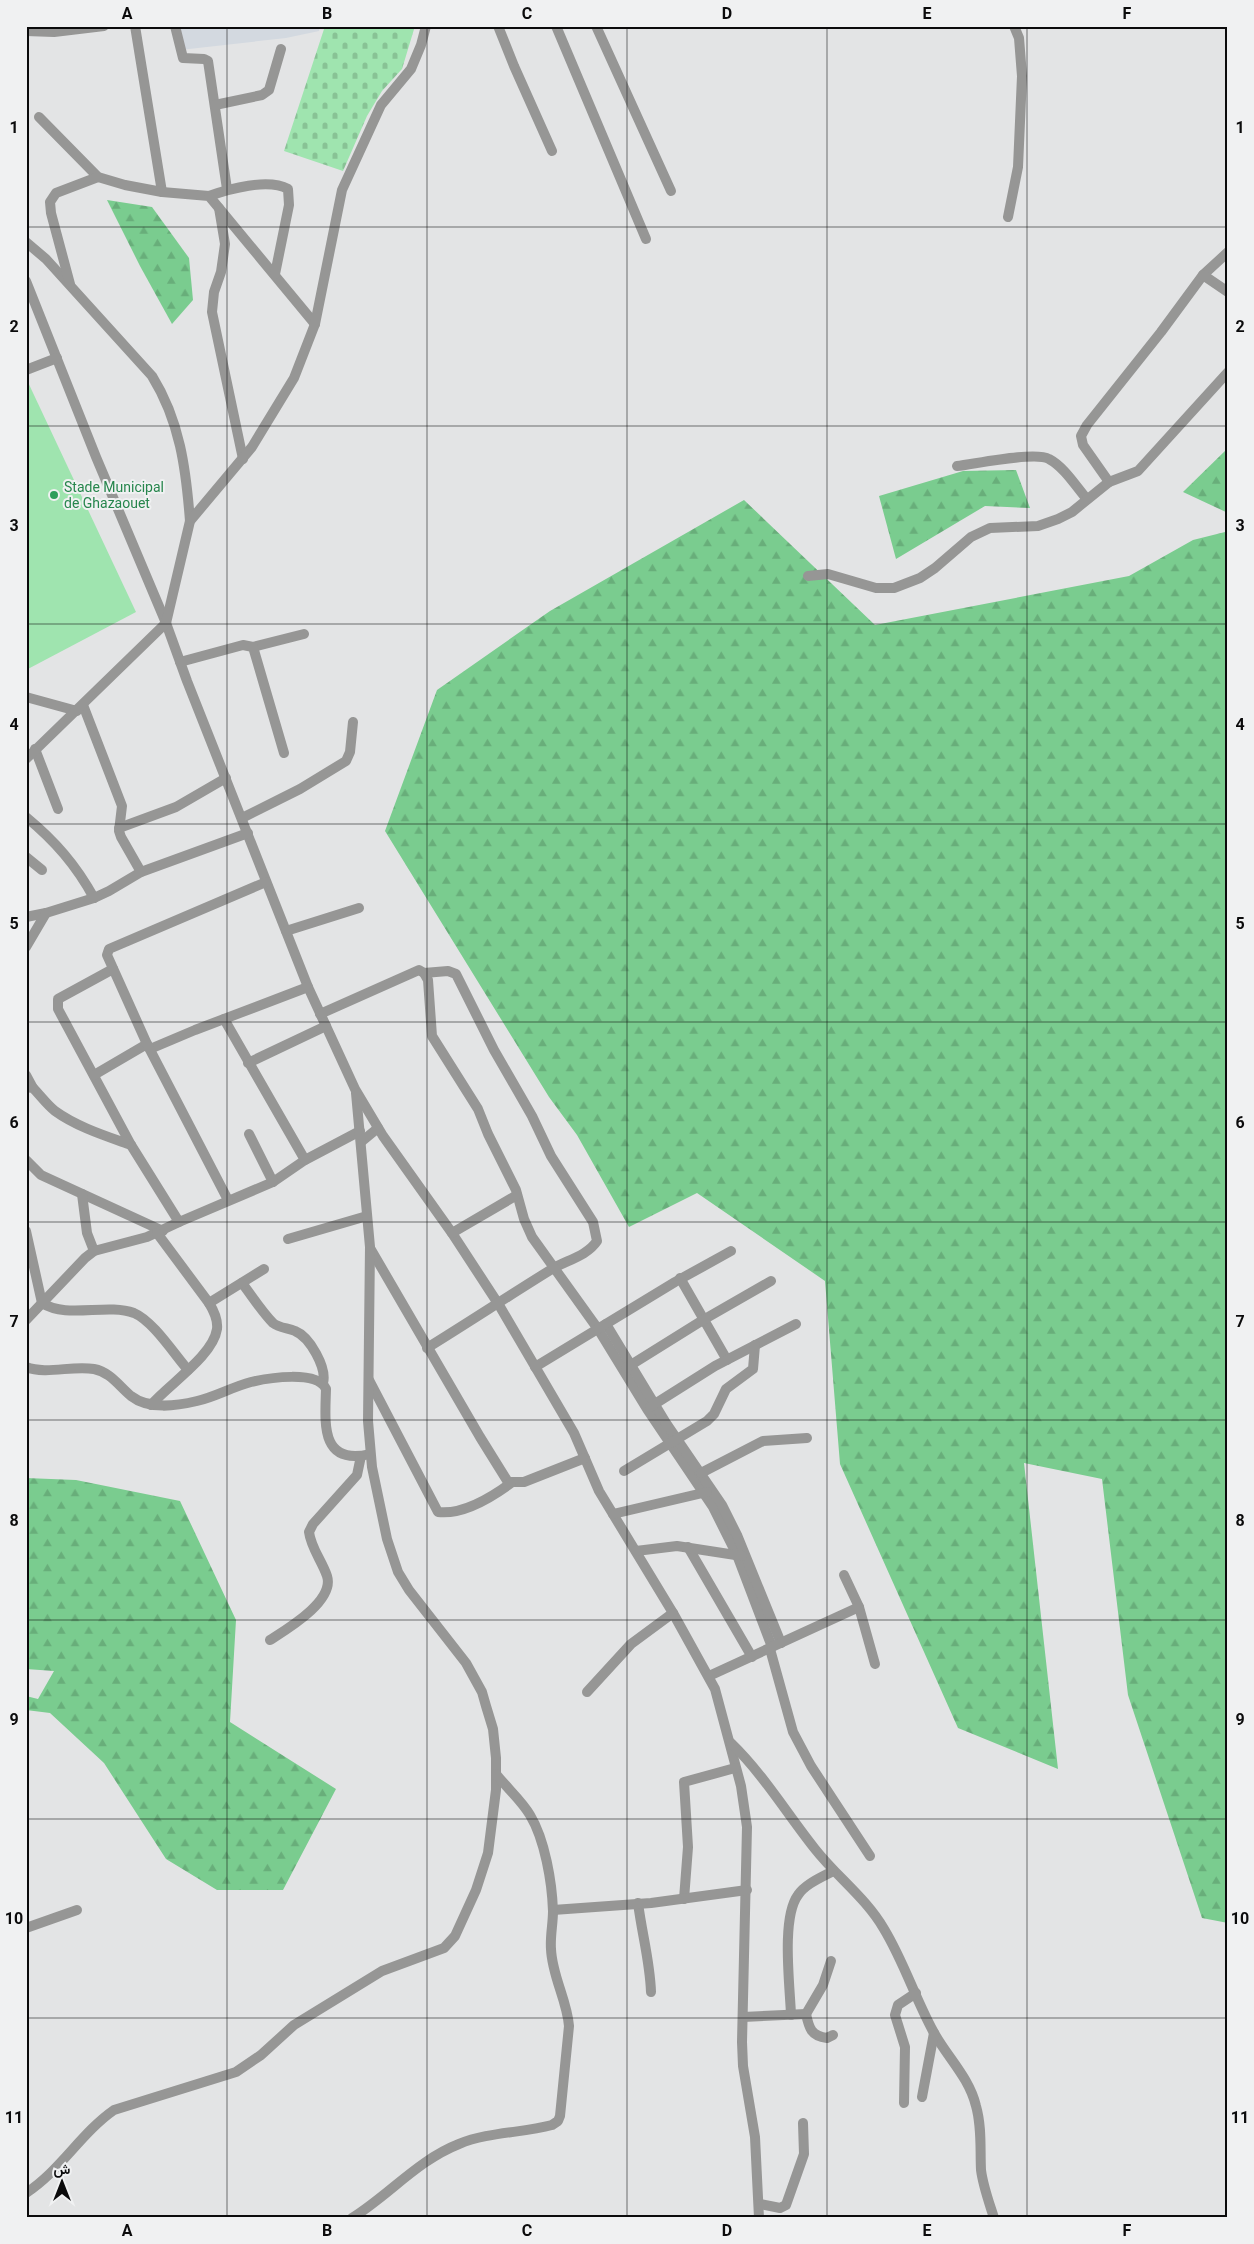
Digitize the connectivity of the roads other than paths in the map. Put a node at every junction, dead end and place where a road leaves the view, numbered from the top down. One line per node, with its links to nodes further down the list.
1 (104, 26): 9 (street)
2 (135, 26): 17 (street)
3 (175, 26): 11 (street)
4 (426, 26): 29 (street)
5 (498, 26): 13 (street)
6 (556, 26): 21 (street)
7 (596, 26): 16 (street)
8 (1014, 26): 20 (street)
9 (26, 31)
10 (281, 50): 11 (street)
11 (215, 105): 15 (street)
12 (39, 117): 14 (street)
13 (552, 151)
14 (98, 177): 17 (street); 27 (street)
15 (227, 190): 18 (street); 24 (street)
16 (671, 191)
17 (162, 192): 18 (street)
18 (209, 196): 19 (street)
19 (219, 207): 24 (street); 33 (street)
20 (1008, 217)
21 (646, 239)
22 (26, 242): 27 (street)
23 (1228, 252): 25 (street)
24 (275, 274): 29 (street)
25 (1203, 275): 28 (street); 35 (street)
26 (26, 281): 30 (street)
27 (71, 288): 37 (street)
28 (1228, 292)
29 (316, 324): 33 (street)
30 (57, 358): 31 (street); 39 (street)
31 (26, 370)
32 (1226, 378): 35 (street)
33 (243, 459): 37 (street)
34 (957, 466): 36 (street)
35 (1110, 482): 36 (street)
36 (1086, 498): 38 (street)
37 (190, 521): 39 (street)
38 (808, 576)
39 (166, 623): 42 (street); 44 (street)
40 (304, 634): 41 (street)
41 (254, 647): 42 (street); 47 (street)
42 (180, 662): 48 (street)
43 (26, 697): 44 (street)
44 (80, 708): 46 (street); 52 (street)
45 (353, 722): 51 (street)
46 (29, 753): 49 (street)
47 (284, 753)
48 (226, 778): 51 (street); 52 (street)
49 (58, 809)
50 (26, 817): 58 (street)
51 (242, 818): 53 (street)
52 (119, 828): 56 (street)
53 (248, 833): 56 (street); 57 (street)
54 (26, 857): 55 (street)
55 (42, 870)
56 (141, 872): 58 (street)
57 (266, 882): 62 (street); 64 (street)
58 (94, 898): 60 (street)
59 (358, 908): 62 (street)
60 (46, 913): 61 (street); 63 (street)
61 (26, 917)
62 (286, 932): 66 (street)
63 (26, 947)
64 (113, 969): 70 (street); 73 (street)
65 (424, 973): 67 (street); 85 (street); 96 (street)
66 (308, 987): 67 (street); 68 (street)
67 (320, 1014): 69 (street)
68 (224, 1019): 70 (street); 71 (street)
69 (326, 1026): 71 (street); 75 (street)
70 (148, 1047): 73 (street); 86 (street)
71 (248, 1063): 82 (street)
72 (26, 1075): 74 (street)
73 (94, 1075): 80 (street)
74 (30, 1088): 80 (street)
75 (356, 1089): 76 (street); 77 (street)
76 (378, 1128): 79 (street); 91 (street)
77 (360, 1131): 79 (street); 82 (street)
78 (249, 1134): 83 (street)
79 (361, 1142): 87 (street)
80 (131, 1145): 88 (street)
81 (26, 1160): 84 (street)
82 (305, 1160): 83 (street)
83 (272, 1182): 86 (street)
84 (82, 1194): 90 (street); 95 (street)
85 (517, 1195): 91 (street); 96 (street)
86 (228, 1200): 88 (street)
87 (367, 1216): 92 (street); 93 (street)
88 (179, 1222): 90 (street)
89 (26, 1231): 101 (street)
90 (160, 1232): 95 (street); 102 (street)
91 (452, 1234): 103 (street)
92 (288, 1238)
93 (370, 1247): 109 (street); 115 (street)
94 (731, 1250): 98 (street)
95 (94, 1251): 101 (street)
96 (554, 1268): 103 (street); 107 (street)
97 (264, 1269): 100 (street)
98 (680, 1278): 105 (street); 107 (street)
99 (771, 1281): 105 (street)
100 (242, 1283): 102 (street); 116 (street)
101 (42, 1303): 104 (street); 114 (street)
102 (209, 1303): 114 (street)
103 (498, 1305): 109 (street); 112 (street)
104 (26, 1320)
105 (703, 1320): 110 (street); 113 (street)
106 (796, 1324): 108 (street)
107 (602, 1326): 112 (street); 113 (street)
108 (755, 1345): 110 (street); 122 (street)
109 (427, 1348): 127 (street)
110 (727, 1360): 120 (street)
111 (26, 1367): 118 (street)
112 (535, 1367): 124 (street)
113 (627, 1368): 120 (street)
114 (188, 1370): 118 (street)
115 (369, 1379): 117 (street); 119 (street)
116 (323, 1384): 118 (street); 123 (street)
117 (369, 1398): 119 (street); 123 (street)
118 (151, 1405)
119 (384, 1406): 127 (street)
120 (651, 1406): 122 (street)
121 (807, 1438): 126 (street)
122 (673, 1441): 125 (street); 126 (street); 128 (street)
123 (366, 1455): 136 (street); 144 (street)
124 (586, 1458): 127 (street); 129 (street)
125 (624, 1471)
126 (701, 1474): 128 (street)
127 (511, 1483)
128 (708, 1491): 129 (street); 132 (street)
129 (613, 1514): 131 (street)
130 (688, 1547): 131 (street); 132 (street); 138 (street)
131 (636, 1551): 135 (street)
132 (742, 1555): 137 (street)
133 (844, 1575): 134 (street)
134 (859, 1607): 137 (street); 139 (street)
135 (673, 1613): 140 (street); 141 (street)
136 (270, 1640)
137 (774, 1646): 138 (street); 145 (street)
138 (752, 1656): 140 (street)
139 (875, 1664)
140 (709, 1676): 142 (street)
141 (587, 1692)
142 (730, 1742): 143 (street); 146 (street)
143 (735, 1768): 147 (street); 148 (street)
144 (496, 1774): 151 (street); 164 (street)
145 (870, 1856)
146 (833, 1871): 155 (street); 157 (street)
147 (747, 1890): 148 (street); 158 (street)
148 (684, 1899): 149 (street)
149 (638, 1903): 151 (street); 154 (street)
150 (77, 1910): 152 (street)
151 (552, 1910): 166 (street)
152 (26, 1928)
153 (831, 1960): 156 (street)
154 (651, 1992)
155 (916, 1993): 159 (street); 162 (street)
156 (806, 2014): 157 (street); 160 (street)
157 (791, 2015): 158 (street)
158 (742, 2017): 165 (street)
159 (934, 2033): 161 (street); 168 (street)
160 (832, 2034)
161 (922, 2097)
162 (904, 2103)
163 (803, 2123): 165 (street)
164 (26, 2193)
165 (760, 2204): 167 (street)
166 (352, 2218)
167 (759, 2218)
168 (994, 2218)

